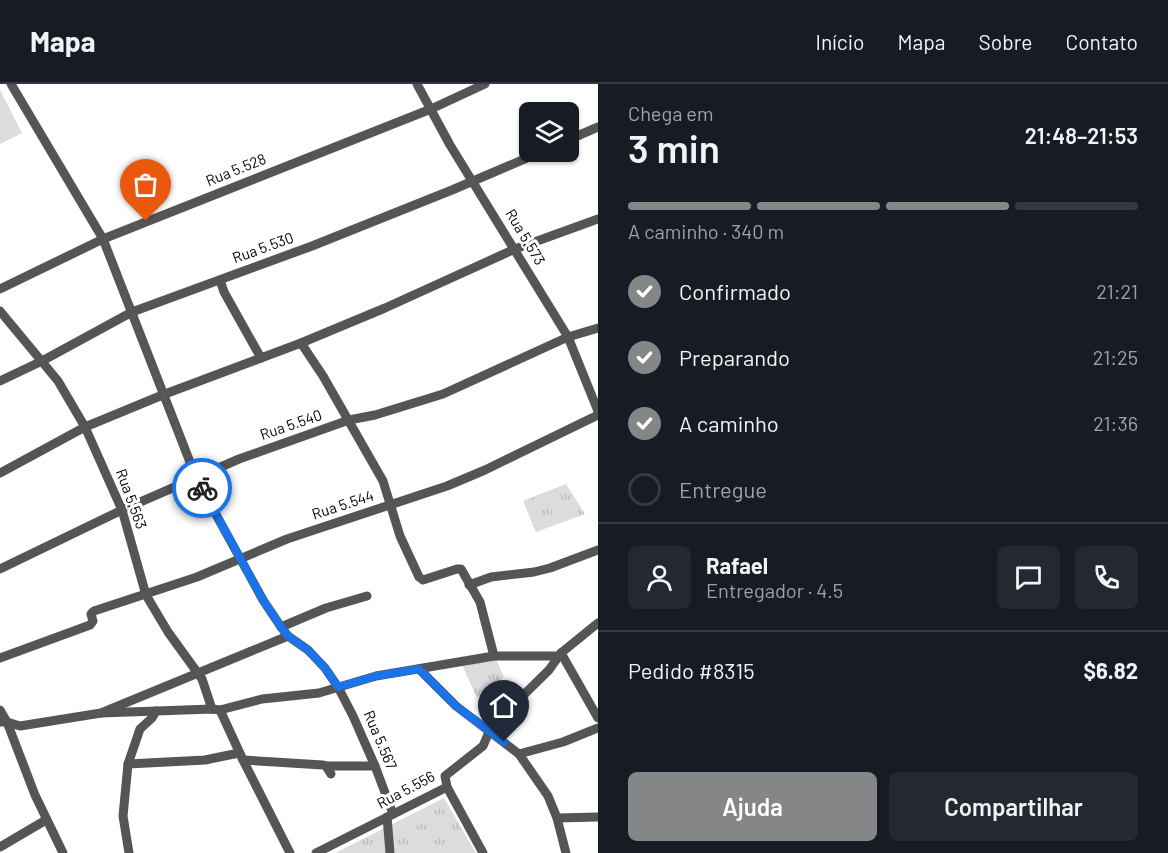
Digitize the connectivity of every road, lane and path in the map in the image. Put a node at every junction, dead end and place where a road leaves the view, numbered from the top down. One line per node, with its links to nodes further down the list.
1 (11, 84): 10 (street, Rua 5.567)
2 (417, 84): 4 (street, Rua 5.573)
3 (485, 84): 4 (street, Rua 5.528)
4 (431, 109): 8 (street, Rua 5.573); 10 (street, Rua 5.528)
5 (598, 127): 6 (street)
6 (579, 135)
7 (519, 161): 8 (street, Rua 5.530)
8 (472, 180): 11 (street, Rua 5.573); 12 (street, Rua 5.530)
9 (598, 219): 11 (street)
10 (103, 239): 13 (street, Rua 5.528); 15 (street, Rua 5.567)
11 (515, 249): 17 (street, Rua 5.573); 18 (street)
12 (220, 280): 15 (street, Rua 5.530); 19 (street)
13 (0, 289)
14 (0, 311): 20 (street, Rua 5.563)
15 (132, 312): 20 (street, Rua 5.530); 22 (street, Rua 5.567)
16 (598, 328): 17 (street, Rua 5.540)
17 (568, 337): 23 (street, Rua 5.573); 24 (street, Rua 5.540)
18 (301, 343): 19 (street); 24 (street)
19 (261, 358): 22 (street)
20 (42, 361): 21 (street, Rua 5.530); 25 (street, Rua 5.563)
21 (0, 381)
22 (165, 394): 25 (street); 27 (street, Rua 5.567)
23 (598, 413): 28 (street, Rua 5.544)
24 (349, 420): 27 (street, Rua 5.540); 28 (street)
25 (85, 427): 26 (street); 29 (street, Rua 5.563)
26 (0, 473)
27 (195, 477): 29 (street, Rua 5.540); 31 (street, Rua 5.567)
28 (389, 505): 31 (street, Rua 5.544); 33 (street)
29 (122, 510): 32 (street, Rua 5.540); 34 (street, Rua 5.563)
30 (598, 550): 33 (street)
31 (241, 558): 34 (street, Rua 5.544); 37 (street, Rua 5.567)
32 (0, 569)
33 (469, 585): 40 (street)
34 (146, 595): 41 (street, Rua 5.544); 43 (street, Rua 5.563)
35 (368, 596): 37 (street)
36 (598, 623): 39 (street, Rua 5.556)
37 (281, 627): 38 (street, Rua 5.567)
38 (288, 636): 43 (street); 44 (street, Rua 5.567)
39 (561, 655): 40 (street); 49 (street); 52 (street, Rua 5.556)
40 (494, 656): 42 (street)
41 (0, 658)
42 (419, 669): 44 (street); 52 (street)
43 (198, 673): 45 (street, Rua 5.563); 48 (street)
44 (338, 687): 45 (street); 56 (street, Rua 5.567)
45 (216, 709): 47 (street); 54 (street, Rua 5.563)
46 (0, 710): 50 (street)
47 (156, 711): 48 (street); 55 (street)
48 (101, 713): 50 (street)
49 (598, 718)
50 (3, 722): 61 (street)
51 (598, 728): 53 (street)
52 (489, 732): 53 (street); 57 (street, Rua 5.556)
53 (519, 754): 60 (street)
54 (241, 757): 55 (street); 56 (street); 65 (street, Rua 5.563)
55 (128, 764): 64 (street)
56 (375, 766): 58 (street, Rua 5.567)
57 (447, 787): 58 (street, Rua 5.556); 68 (street)
58 (390, 816): 66 (street, Rua 5.556); 67 (street, Rua 5.567)
59 (598, 817): 60 (street)
60 (557, 818): 69 (street)
61 (46, 820): 62 (street); 63 (street)
62 (0, 848)
63 (63, 853)
64 (129, 853)
65 (290, 853)
66 (316, 853)
67 (390, 853)
68 (483, 853)
69 (566, 853)

